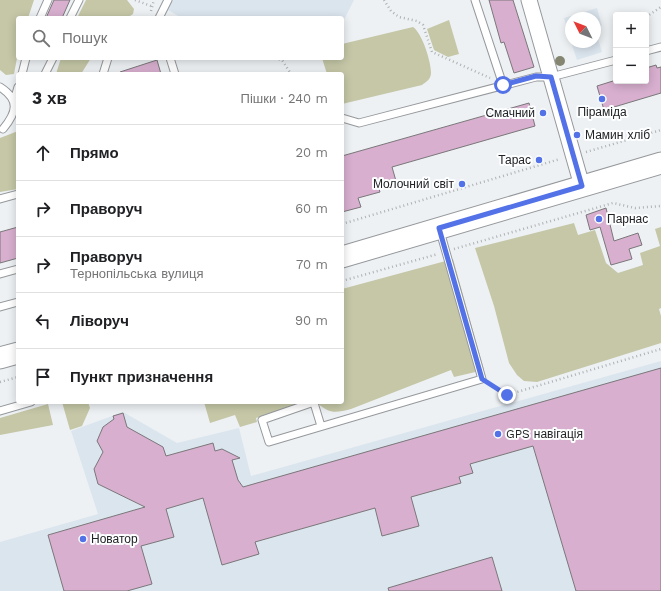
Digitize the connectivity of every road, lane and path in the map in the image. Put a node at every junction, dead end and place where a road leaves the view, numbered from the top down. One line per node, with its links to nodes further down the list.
1 (48, 0): 11 (lane)
2 (79, 0): 12 (lane)
3 (135, 0): 8 (path)
4 (168, 0): 13 (lane)
5 (384, 0): 28 (path)
6 (475, 0): 28 (lane)
7 (530, 0): 27 (street)
8 (151, 6)
9 (661, 7): 10 (path)
10 (649, 15)
11 (41, 16)
12 (71, 16)
13 (160, 16)
14 (661, 47): 15 (lane)
15 (649, 50)
16 (26, 60): 22 (lane)
17 (52, 60): 23 (lane)
18 (107, 60): 24 (lane)
19 (171, 60): 25 (lane)
20 (282, 60): 26 (path)
21 (613, 61): 27 (lane)
22 (22, 72)
23 (47, 72)
24 (104, 72)
25 (174, 72)
26 (290, 72)
27 (551, 77): 28 (lane); 36 (street)
28 (503, 85): 33 (lane)
29 (0, 87): 31 (lane)
30 (16, 94): 31 (lane)
31 (14, 101): 34 (lane)
32 (16, 117): 34 (lane)
33 (344, 119)
34 (1, 130)
35 (661, 130): 36 (path)
36 (573, 156): 38 (street); 42 (path)
37 (661, 163): 38 (main road)
38 (582, 186): 43 (main road)
39 (16, 195): 40 (lane)
40 (0, 199)
41 (661, 206): 44 (path)
42 (344, 223)
43 (439, 228): 44 (lane); 45 (main road)
44 (445, 252): 48 (path); 55 (lane)
45 (344, 256)
46 (16, 270): 47 (lane)
47 (0, 274)
48 (344, 280)
49 (16, 303): 50 (lane)
50 (0, 308)
51 (661, 349): 55 (path)
52 (16, 354): 53 (main road)
53 (0, 358)
54 (16, 378): 56 (path)
55 (482, 379): 61 (lane)
56 (0, 382)
57 (24, 404): 60 (lane)
58 (311, 404): 61 (lane)
59 (314, 404): 61 (lane)
60 (0, 411)
61 (321, 426)

